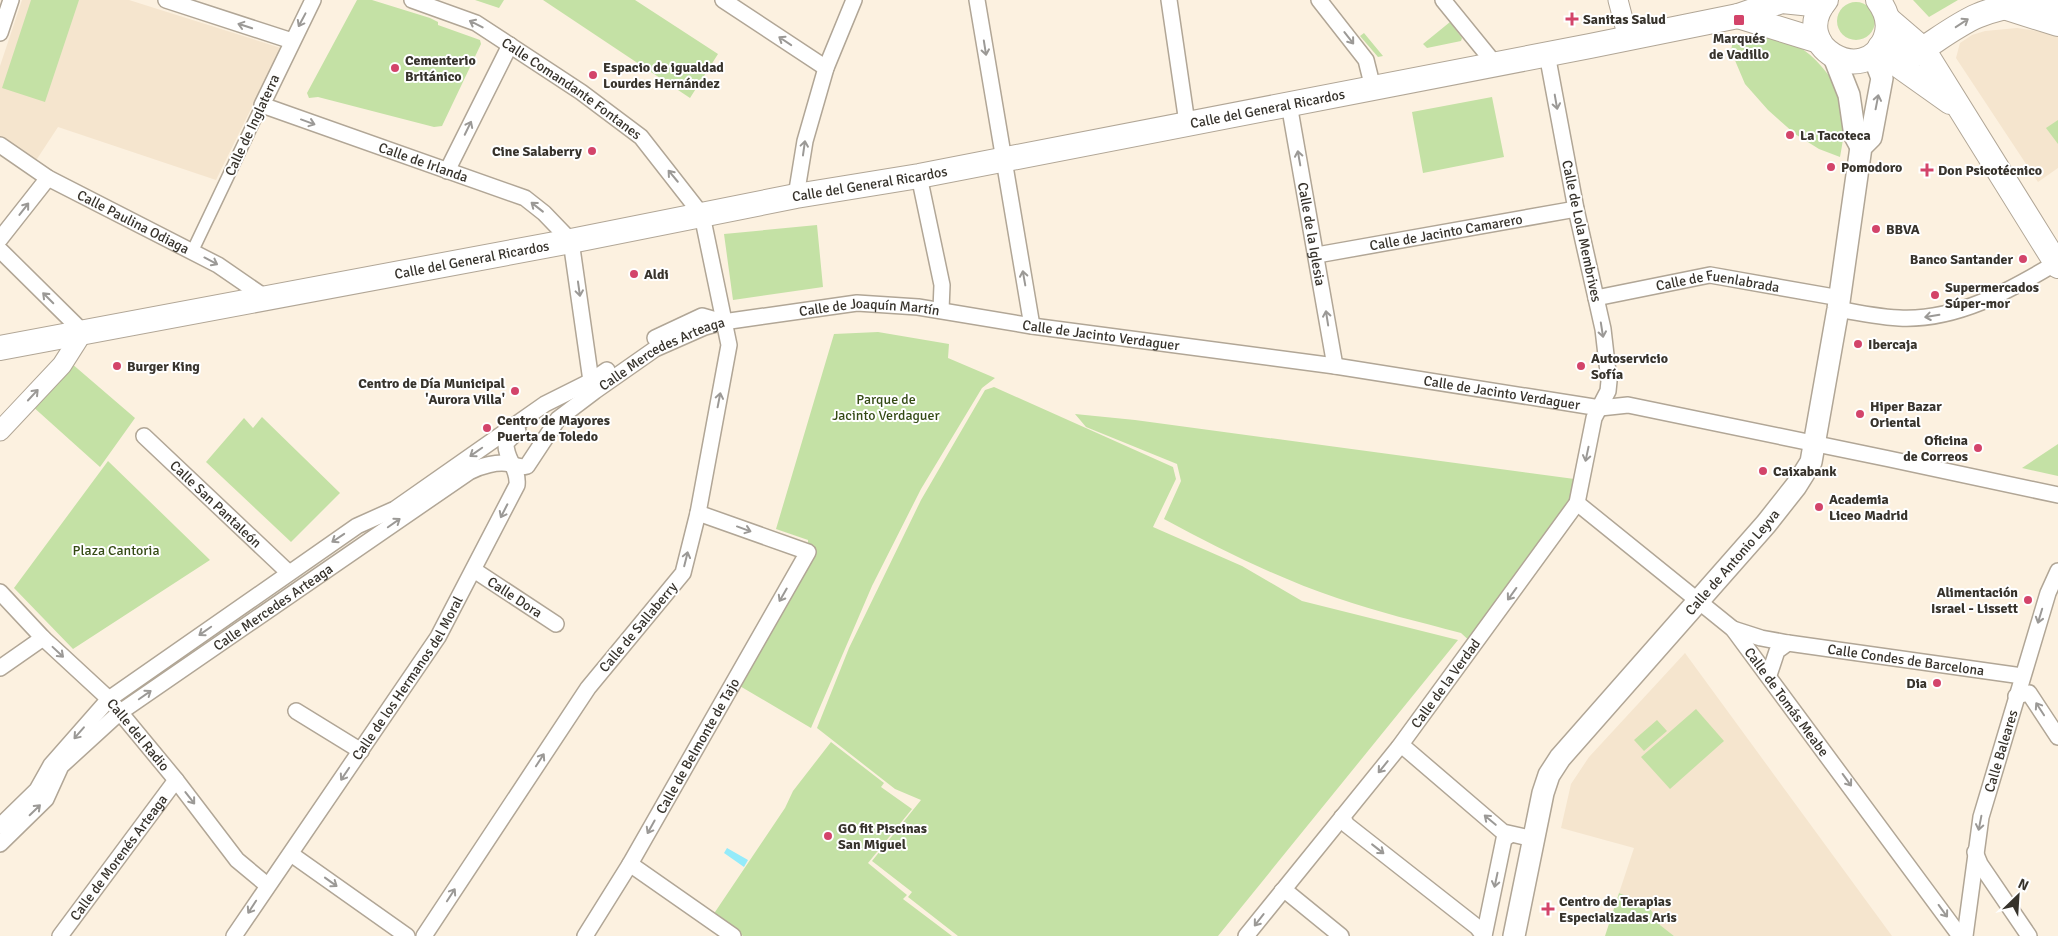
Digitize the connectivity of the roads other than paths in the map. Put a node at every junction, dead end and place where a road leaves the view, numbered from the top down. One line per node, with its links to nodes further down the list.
1 (11, 0): 19 (street)
2 (166, 0): 21 (street, one-way to 2)
3 (313, 0): 21 (street, Calle de Inglaterra, one-way to 21)
4 (412, 0): 22 (street, Calle Comandante Fontanes, one-way to 4)
5 (723, 0): 28 (street, one-way to 5)
6 (854, 0): 28 (street)
7 (978, 0): 36 (street, one-way to 36)
8 (1169, 0): 33 (street)
9 (1443, 0): 27 (street)
10 (1618, 0): 20 (street)
11 (1322, 1): 29 (street, one-way to 29)
12 (1824, 2): 17 (main road, Calle del General Ricardos); 23 (main road)
13 (2058, 4): 14 (main road)
14 (2007, 6): 16 (highway); 18 (highway); 24 (main road, one-way to 14)
15 (1883, 10): 24 (main road); 25 (main road)
16 (2058, 13)
17 (1738, 16): 20 (main road, Calle del General Ricardos); 23 (main road, Calle del General Ricardos)
18 (2058, 22)
19 (0, 34)
20 (1628, 38): 26 (main road, Calle del General Ricardos)
21 (292, 41): 31 (street, Calle de Inglaterra)
22 (510, 45): 37 (street, one-way to 22); 42 (street, Calle Comandante Fontanes, one-way to 22)
23 (1826, 49): 25 (main road, Calle del General Ricardos); 35 (main road, Calle de Antonio Leyva)
24 (1922, 49): 25 (main road); 32 (main road)
25 (1877, 51): 32 (main road); 35 (main road, Calle de Antonio Leyva, one-way to 25)
26 (1547, 54): 27 (main road, Calle del General Ricardos); 41 (street, Calle de Lola Membrives, one-way to 41)
27 (1495, 64): 29 (main road, Calle del General Ricardos)
28 (826, 68): 40 (street, one-way to 28)
29 (1373, 88): 30 (main road, Calle del General Ricardos)
30 (1290, 104): 33 (main road, Calle del General Ricardos); 47 (street, Calle de la Iglesia, one-way to 30)
31 (262, 105): 37 (street, Calle de Irlanda, one-way to 37); 46 (street, Calle de Inglaterra)
32 (1957, 108): 48 (main road)
33 (1187, 123): 36 (main road, Calle del General Ricardos)
34 (0, 144): 39 (street, Calle Paulina Odiaga)
35 (1861, 147): 51 (main road, Calle de Antonio Leyva)
36 (1002, 159): 38 (main road, Calle del General Ricardos); 54 (street, one-way to 36)
37 (447, 172): 44 (street, Calle de Irlanda, one-way to 37)
38 (920, 176): 40 (main road, Calle del General Ricardos); 52 (street, Calle de Joaquín Martín)
39 (48, 178): 43 (street, one-way to 39); 46 (street, Calle Paulina Odiaga)
40 (796, 196): 42 (main road, Calle del General Ricardos)
41 (1576, 209): 47 (street, Calle de Jacinto Camarero); 50 (street, Calle de Lola Membrives)
42 (702, 214): 44 (main road, Calle del General Ricardos); 53 (street, Calle de Sallaberry)
43 (0, 239)
44 (571, 241): 49 (main road, Calle del General Ricardos); 58 (street, one-way to 58)
45 (0, 250): 55 (street, one-way to 45)
46 (192, 252): 49 (street, Calle Paulina Odiaga, one-way to 49)
47 (1317, 255): 57 (street, Calle de la Iglesia, one-way to 47)
48 (2057, 265): 51 (street, Calle de Fuenlabrada, one-way to 51)
49 (266, 298): 55 (main road, Calle del General Ricardos)
50 (1596, 298): 51 (street, Calle de Fuenlabrada); 60 (street, Calle de Lola Membrives, one-way to 60)
51 (1839, 304): 63 (main road, Calle de Antonio Leyva)
52 (941, 310): 53 (street, Calle de Joaquín Martín); 54 (street, Calle de Jacinto Verdaguer)
53 (723, 322): 58 (street, Calle Mercedes Arteaga); 64 (street, Calle Mercedes Arteaga); 67 (street, Calle de Sallaberry, one-way to 53)
54 (1032, 326): 57 (street, Calle de Jacinto Verdaguer)
55 (83, 332): 56 (main road, Calle del General Ricardos); 61 (street, one-way to 55)
56 (0, 348)
57 (1335, 366): 60 (street, Calle de Jacinto Verdaguer)
58 (591, 381): 59 (street, Calle Mercedes Arteaga)
59 (545, 404): 64 (street, Calle Mercedes Arteaga); 70 (street, Calle Mercedes Arteaga, one-way to 70)
60 (1600, 408): 63 (street, Calle de Jacinto Verdaguer); 66 (street, Calle de la Verdad, one-way to 66)
61 (0, 431)
62 (144, 436): 70 (street, Calle San Pantaleón)
63 (1816, 442): 65 (street, Calle de Jacinto Verdaguer); 72 (main road, Calle de Antonio Leyva)
64 (514, 466): 68 (street, Calle de los Hermanos del Moral, one-way to 68); 83 (street, Calle Mercedes Arteaga, one-way to 64)
65 (2058, 495)
66 (1577, 503): 72 (street, Calle de Tomás Meabe); 85 (street, Calle de la Verdad, one-way to 85)
67 (698, 513): 95 (street, Calle de Belmonte de Tajo, one-way to 95); 101 (street, Calle de Sallaberry, one-way to 67)
68 (474, 570): 73 (street, Calle Dora); 86 (street, Calle de los Hermanos del Moral)
69 (2058, 571): 79 (street, Calle Baleares, one-way to 79)
70 (288, 572): 81 (street, Calle Mercedes Arteaga, one-way to 81)
71 (0, 592): 75 (street, Calle del Radio)
72 (1698, 602): 74 (street, Calle de Tomás Meabe); 91 (main road, Calle de Antonio Leyva)
73 (556, 624)
74 (1733, 629): 76 (street, Calle Condes de Barcelona); 78 (street, Calle de Tomás Meabe)
75 (43, 638): 77 (street); 81 (street, Calle del Radio, one-way to 81)
76 (1788, 643): 78 (street); 79 (street, Calle Condes de Barcelona)
77 (0, 668)
78 (1769, 674): 108 (street, Calle de Tomás Meabe, one-way to 108)
79 (2022, 676): 80 (street, Calle Baleares)
80 (2016, 696): 84 (street, one-way to 80); 93 (street, Calle Baleares, one-way to 93)
81 (109, 699): 83 (street, Calle del Radio); 89 (street, Calle Mercedes Arteaga, one-way to 89)
82 (296, 711): 86 (street)
83 (119, 713): 87 (street, Calle del Radio); 92 (street, Calle Mercedes Arteaga, one-way to 83)
84 (2058, 737)
85 (1399, 747): 88 (street, Calle de la Verdad, one-way to 88); 90 (street, one-way to 85)
86 (361, 751): 94 (street, Calle de los Hermanos del Moral, one-way to 94)
87 (176, 780): 96 (street, Calle del Radio, one-way to 96); 98 (street, Calle de Morenés Arteaga)
88 (1342, 817): 97 (street, Calle de la Verdad); 106 (street, one-way to 106)
89 (0, 826)
90 (1510, 835): 91 (street); 106 (street, one-way to 106)
91 (1534, 839): 107 (main road, Calle de Antonio Leyva)
92 (0, 844)
93 (1975, 852): 109 (street, Calle Baleares); 110 (street)
94 (291, 854): 96 (street, Calle de los Hermanos del Moral); 100 (street, one-way to 100)
95 (630, 864): 102 (street, Calle de Belmonte de Tajo); 103 (street)
96 (267, 885): 99 (street, Calle de los Hermanos del Moral, one-way to 99)
97 (1282, 891): 104 (street, Calle de la Verdad, one-way to 104); 105 (street)
98 (60, 936)
99 (234, 936)
100 (407, 936)
101 (424, 936)
102 (585, 936)
103 (733, 936)
104 (1246, 936)
105 (1340, 936)
106 (1484, 936)
107 (1514, 936)
108 (1960, 936)
109 (1965, 936)
110 (2029, 936)

